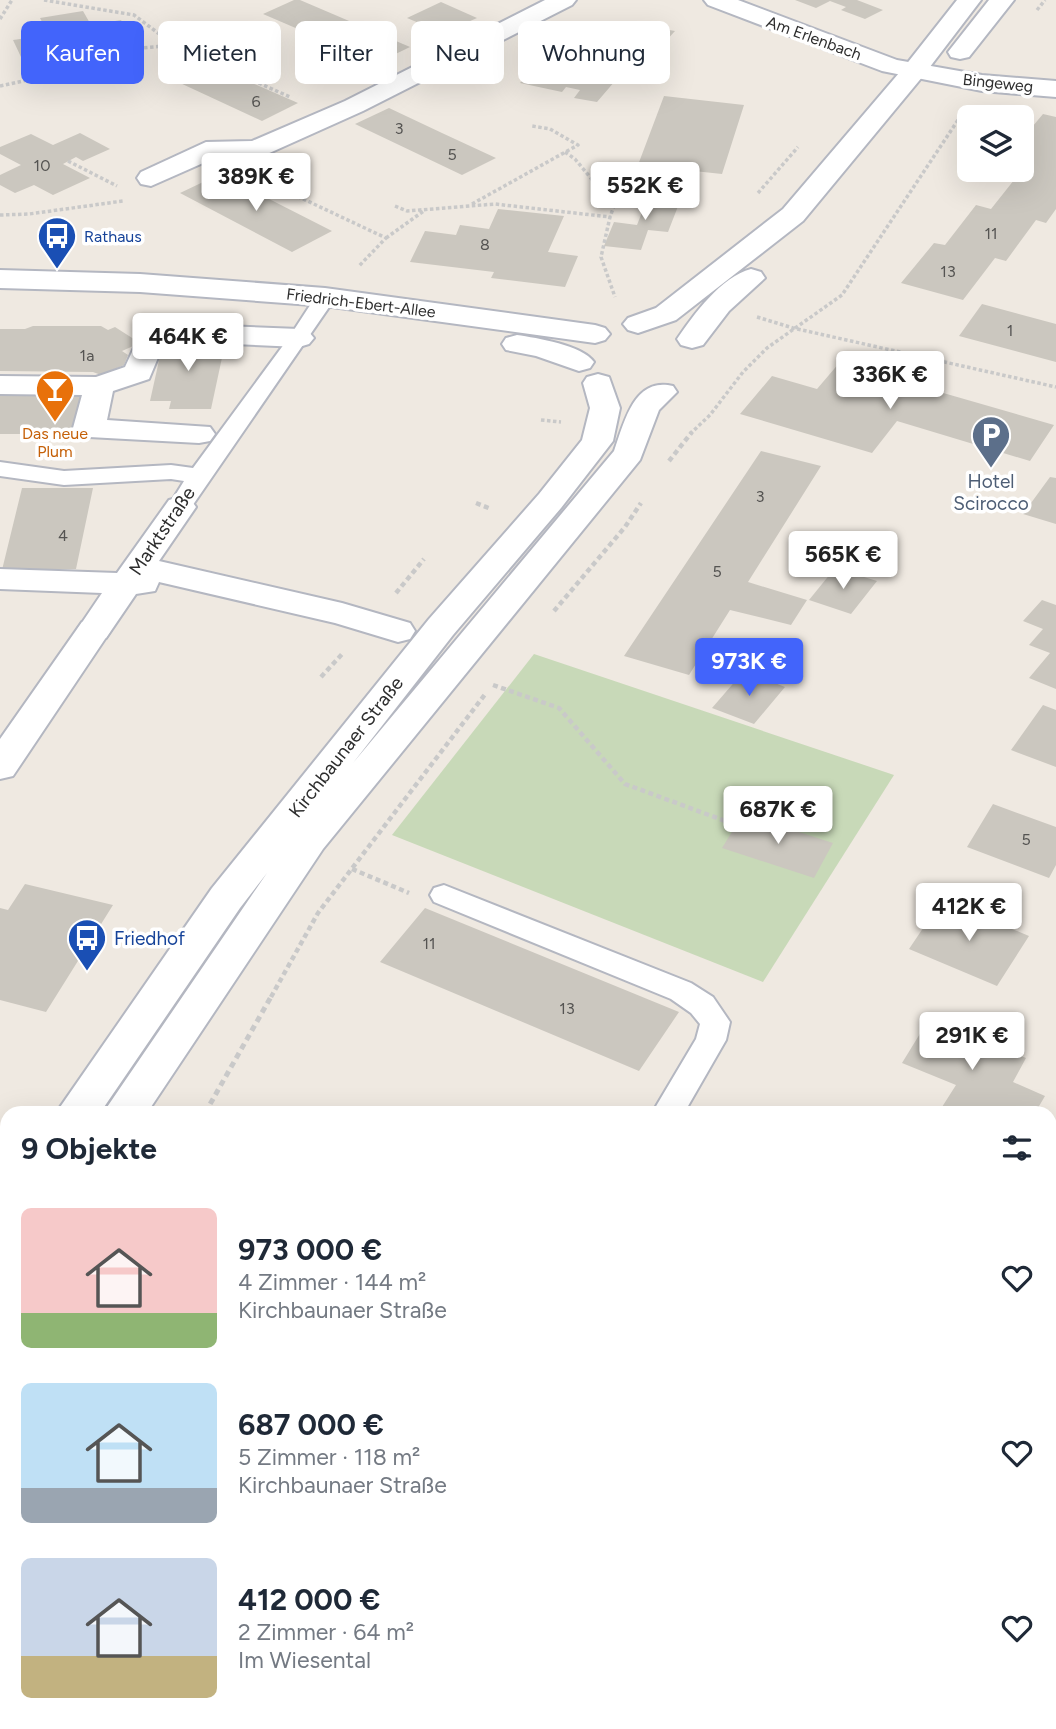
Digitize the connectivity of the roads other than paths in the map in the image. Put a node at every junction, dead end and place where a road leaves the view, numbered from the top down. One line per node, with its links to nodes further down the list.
1 (564, 0): 7 (street)
2 (716, 0): 5 (street, Am Erlenbach)
3 (969, 0): 5 (street)
4 (1002, 0): 5 (street)
5 (927, 73): 6 (street, Bingeweg); 11 (street); 14 (street, Kirchbaunaer Straße)
6 (1056, 89)
7 (151, 178)
8 (0, 279): 10 (street, Friedrich-Ebert-Allee)
9 (0, 295): 10 (street, Friedrich-Ebert-Allee)
10 (320, 305): 12 (street, Friedrich-Ebert-Allee); 13 (lane, Marktstraße); 15 (street, Friedrich-Ebert-Allee)
11 (628, 315): 12 (street); 14 (street)
12 (595, 334): 15 (street)
13 (299, 338): 17 (street); 20 (lane, Marktstraße)
14 (686, 369): 15 (street, Friedrich-Ebert-Allee); 28 (street, Kirchbaunaer Straße)
15 (588, 373): 27 (street, Kirchbaunaer Straße)
16 (0, 385): 17 (street)
17 (99, 386): 18 (street)
18 (199, 434)
19 (0, 469): 20 (lane)
20 (199, 476): 21 (lane, Marktstraße)
21 (180, 507): 22 (street, Marktstraße)
22 (136, 578): 23 (street); 24 (street); 25 (street, Marktstraße)
23 (0, 579)
24 (398, 631)
25 (0, 767)
26 (444, 895): 29 (lane)
27 (81, 1106)
28 (129, 1106)
29 (672, 1106)

